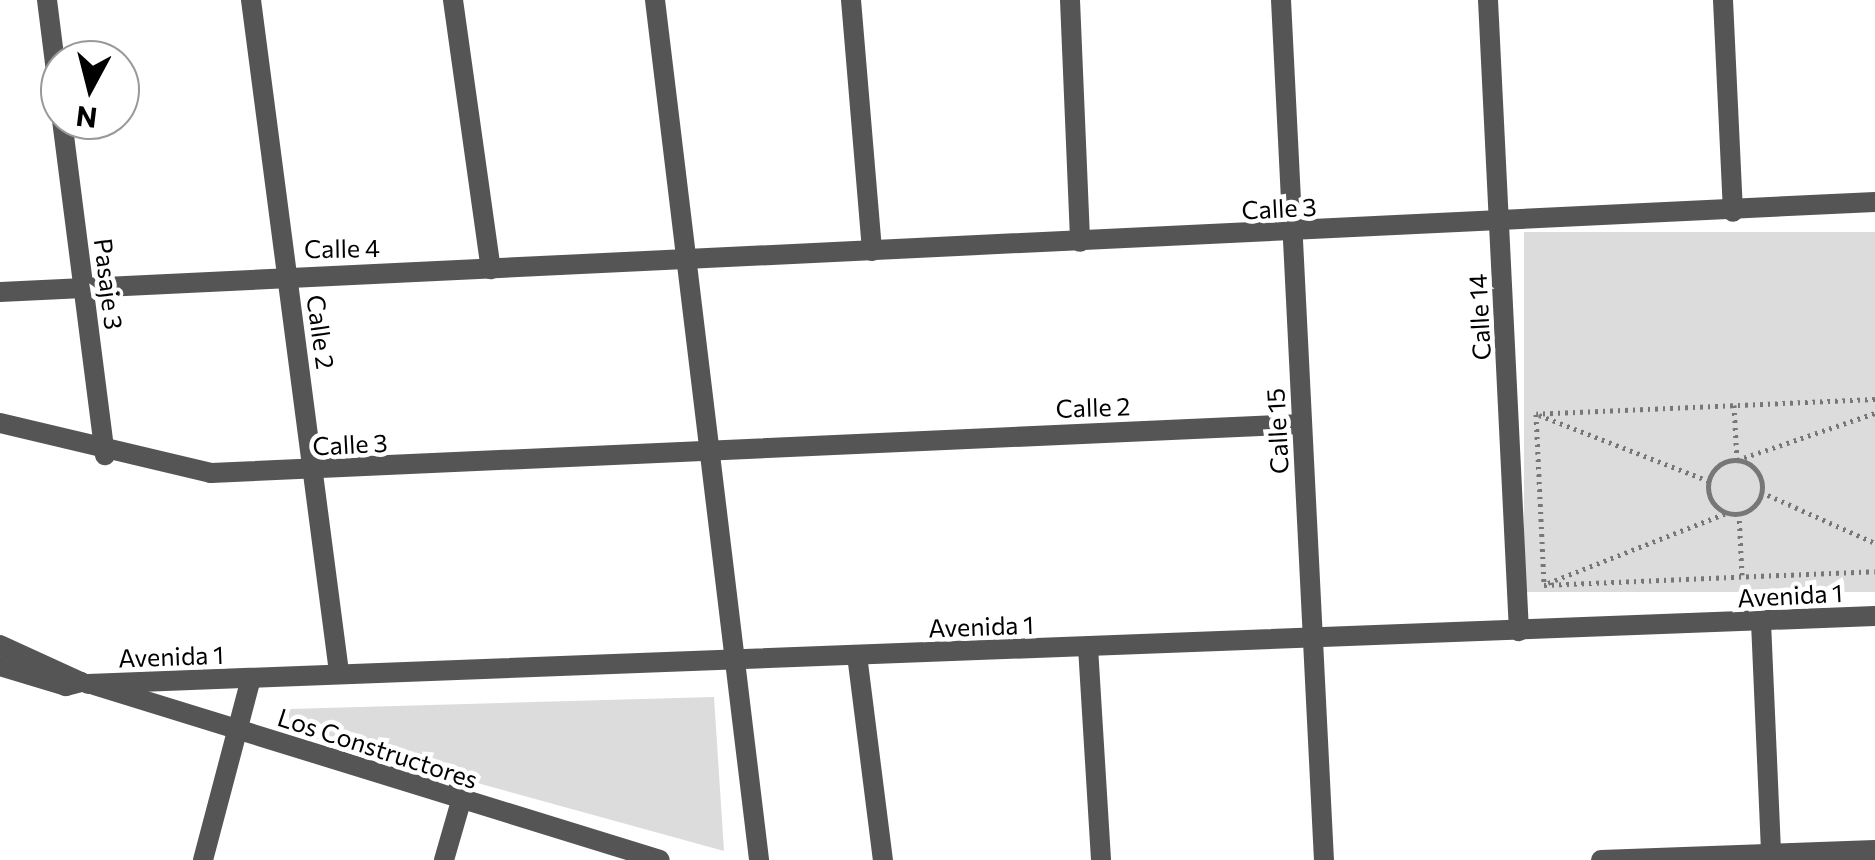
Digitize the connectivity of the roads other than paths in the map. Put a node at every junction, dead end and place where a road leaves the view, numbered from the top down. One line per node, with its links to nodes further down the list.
1 (47, 0): 10 (street)
2 (250, 0): 20 (street, Calle 2)
3 (453, 0): 19 (street)
4 (655, 0): 18 (street)
5 (851, 0): 17 (street)
6 (1070, 0): 16 (street)
7 (1280, 0): 15 (street, Calle 15)
8 (1488, 0): 14 (street, Calle 14)
9 (1722, 0): 13 (street)
10 (52, 40)
11 (65, 140): 21 (street, Pasaje 3)
12 (1875, 202): 13 (street, Calle 3)
13 (1734, 212): 14 (street, Calle 3)
14 (1499, 222): 15 (street, Calle 3); 30 (street, Calle 14)
15 (1292, 232): 16 (street, Calle 3); 24 (street, Calle 15)
16 (1080, 242): 17 (street, Calle 3)
17 (872, 252): 18 (street, Calle 3)
18 (684, 253): 19 (street, Calle 4); 25 (street)
19 (491, 270): 20 (street, Calle 4)
20 (288, 274): 21 (street, Calle 4); 27 (street, Calle 2)
21 (84, 289): 22 (street, Calle 4); 26 (street, Pasaje 3)
22 (0, 292)
23 (0, 423): 26 (street, Calle 3)
24 (1302, 424): 25 (street, Calle 2); 31 (street, Calle 15)
25 (708, 448): 27 (street, Calle 3); 35 (street)
26 (106, 455): 27 (street, Calle 3)
27 (314, 472): 37 (street, Calle 2)
28 (1875, 616): 29 (street, Avenida 1)
29 (1761, 622): 30 (street, Avenida 1); 43 (street)
30 (1520, 631): 31 (street, Avenida 1)
31 (1312, 639): 33 (street, Avenida 1); 50 (street, Calle 15)
32 (0, 645): 39 (street, Los Constructores)
33 (1088, 647): 34 (street, Avenida 1); 49 (street)
34 (857, 656): 35 (street, Avenida 1); 48 (street)
35 (734, 660): 37 (street, Avenida 1); 47 (street)
36 (0, 666): 39 (street, Los Constructores)
37 (339, 672): 38 (street, Avenida 1)
38 (251, 678): 39 (street, Avenida 1); 40 (street)
39 (84, 683): 40 (street, Los Constructores)
40 (240, 731): 41 (street, Los Constructores); 44 (street)
41 (462, 801): 45 (street); 46 (street, Los Constructores)
42 (1875, 850): 43 (street)
43 (1771, 851): 51 (street)
44 (203, 860)
45 (444, 860)
46 (660, 860)
47 (759, 860)
48 (884, 860)
49 (1101, 860)
50 (1324, 860)
51 (1600, 860)

